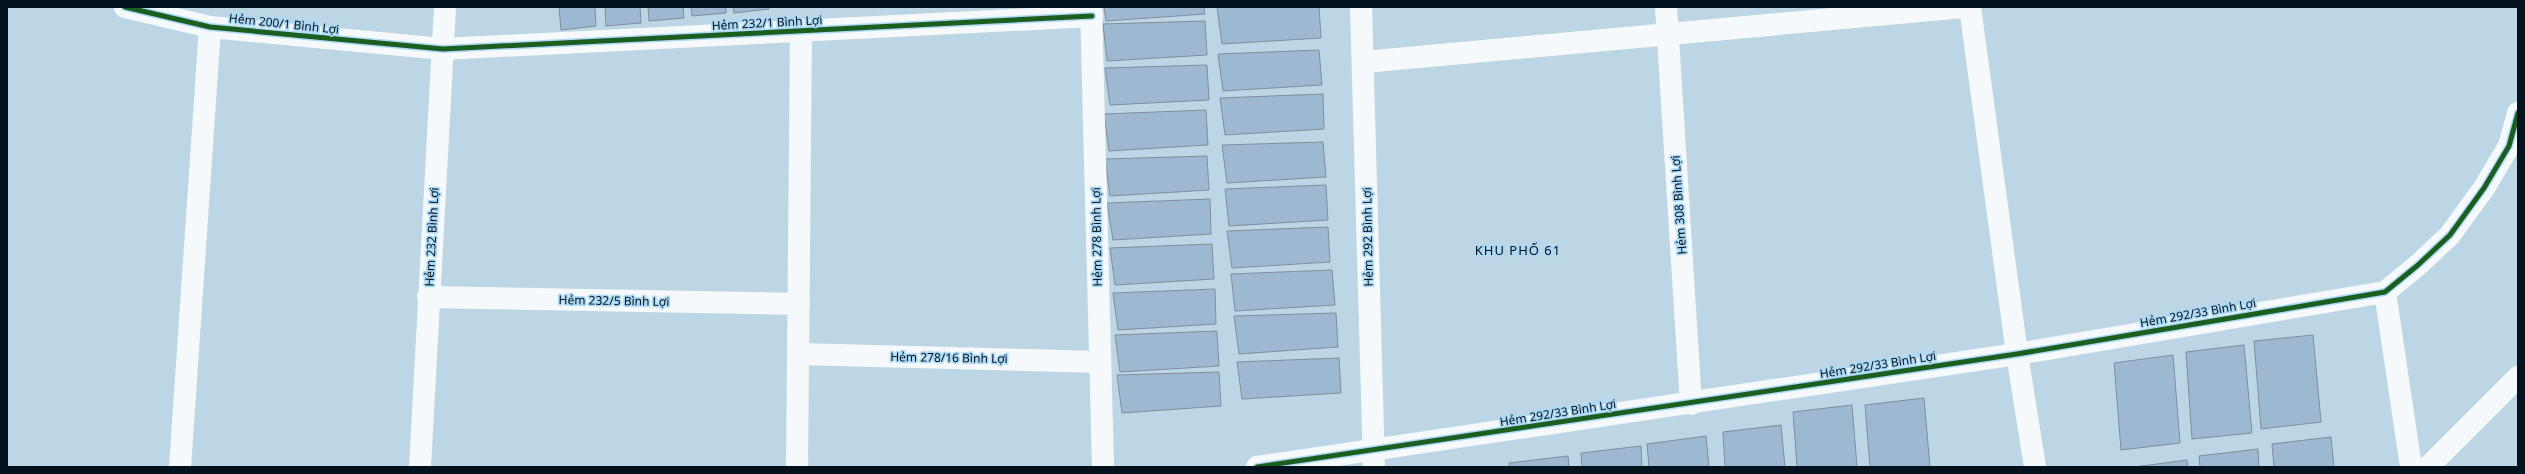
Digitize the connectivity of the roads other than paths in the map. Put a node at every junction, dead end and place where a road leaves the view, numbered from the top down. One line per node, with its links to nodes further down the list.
1 (125, 7): 8 (street, Hẻm 200/1 Bình Lợi)
2 (445, 7): 11 (street, Hẻm 232 Bình Lợi)
3 (1362, 7): 12 (street, Hẻm 292 Bình Lợi)
4 (1666, 7): 10 (street, Hẻm 308 Bình Lợi)
5 (1964, 7): 10 (street)
6 (1970, 7): 18 (street)
7 (1091, 11): 9 (street, Hẻm 232/1 Bình Lợi); 19 (street, Hẻm 278 Bình Lợi)
8 (210, 26): 11 (street, Hẻm 200/1 Bình Lợi); 23 (street)
9 (801, 31): 11 (street, Hẻm 232/1 Bình Lợi); 16 (street)
10 (1668, 34): 12 (street); 21 (street, Hẻm 308 Bình Lợi)
11 (443, 49): 15 (street, Hẻm 232 Bình Lợi)
12 (1364, 62): 22 (street, Hẻm 292 Bình Lợi)
13 (2518, 113): 14 (street)
14 (2385, 292): 18 (street, Hẻm 292/33 Bình Lợi); 29 (street)
15 (428, 297): 16 (street, Hẻm 232/5 Bình Lợi); 24 (street, Hẻm 232 Bình Lợi)
16 (799, 304): 17 (street)
17 (798, 354): 19 (street, Hẻm 278/16 Bình Lợi); 25 (street)
18 (2017, 354): 21 (street, Hẻm 292/33 Bình Lợi); 28 (street)
19 (1100, 362): 26 (street, Hẻm 278 Bình Lợi)
20 (2518, 377): 30 (street)
21 (1691, 404): 22 (street, Hẻm 292/33 Bình Lợi)
22 (1374, 459): 27 (street, Hẻm 292/33 Bình Lợi)
23 (180, 467)
24 (420, 467)
25 (797, 467)
26 (1103, 467)
27 (1257, 467)
28 (2035, 467)
29 (2411, 467)
30 (2428, 467)

